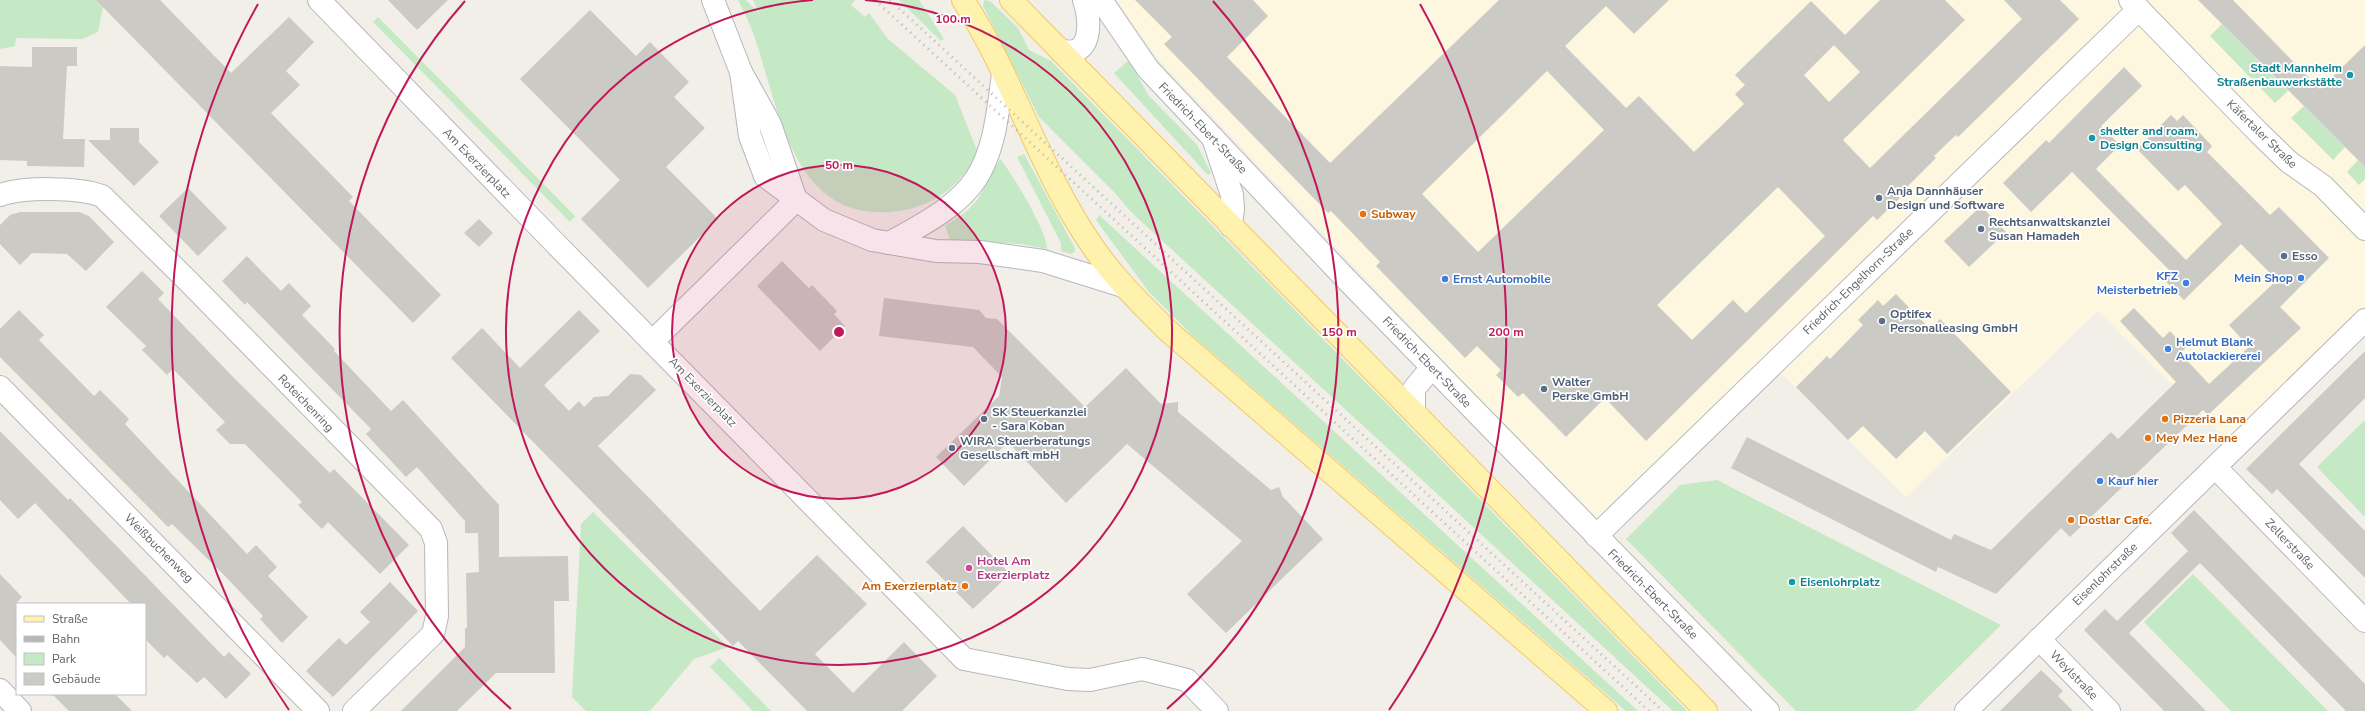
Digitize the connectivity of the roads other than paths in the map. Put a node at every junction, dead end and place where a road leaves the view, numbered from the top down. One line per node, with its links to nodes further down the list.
1 (319, 0): 18 (street, Am Exerzierplatz)
2 (713, 0): 12 (street)
3 (963, 0): 9 (main road)
4 (1011, 0): 8 (main road)
5 (1084, 0): 8 (street)
6 (1101, 0): 10 (street, Friedrich-Ebert-Straße)
7 (2134, 4): 14 (street, Käfertaler Straße); 23 (street, Friedrich-Engelhorn-Straße)
8 (1060, 50): 13 (main road)
9 (1003, 73): 15 (street); 16 (main road)
10 (1213, 138): 13 (street); 19 (street, Friedrich-Ebert-Straße)
11 (0, 195): 29 (street, Roteichenring)
12 (796, 200): 15 (street); 18 (street)
13 (1231, 226): 21 (main road)
14 (2365, 229)
15 (889, 243): 16 (street)
16 (1123, 286): 31 (main road)
17 (2365, 320): 22 (street, Eisenlohrstraße)
18 (653, 341): 30 (street, Am Exerzierplatz)
19 (1432, 368): 21 (street); 23 (street, Friedrich-Ebert-Straße)
20 (0, 387): 28 (street, Weißbuchenweg)
21 (1414, 412): 32 (main road)
22 (2215, 467): 24 (street, Zellerstraße); 25 (street, Eisenlohrstraße)
23 (1596, 536): 33 (street, Friedrich-Ebert-Straße)
24 (2365, 621)
25 (2039, 639): 34 (street, Eisenlohrstraße); 35 (street, Weylstraße)
26 (0, 690): 27 (street)
27 (20, 711)
28 (318, 711)
29 (354, 711)
30 (1217, 711)
31 (1606, 711)
32 (1706, 711)
33 (1768, 711)
34 (1966, 711)
35 (2109, 711)

